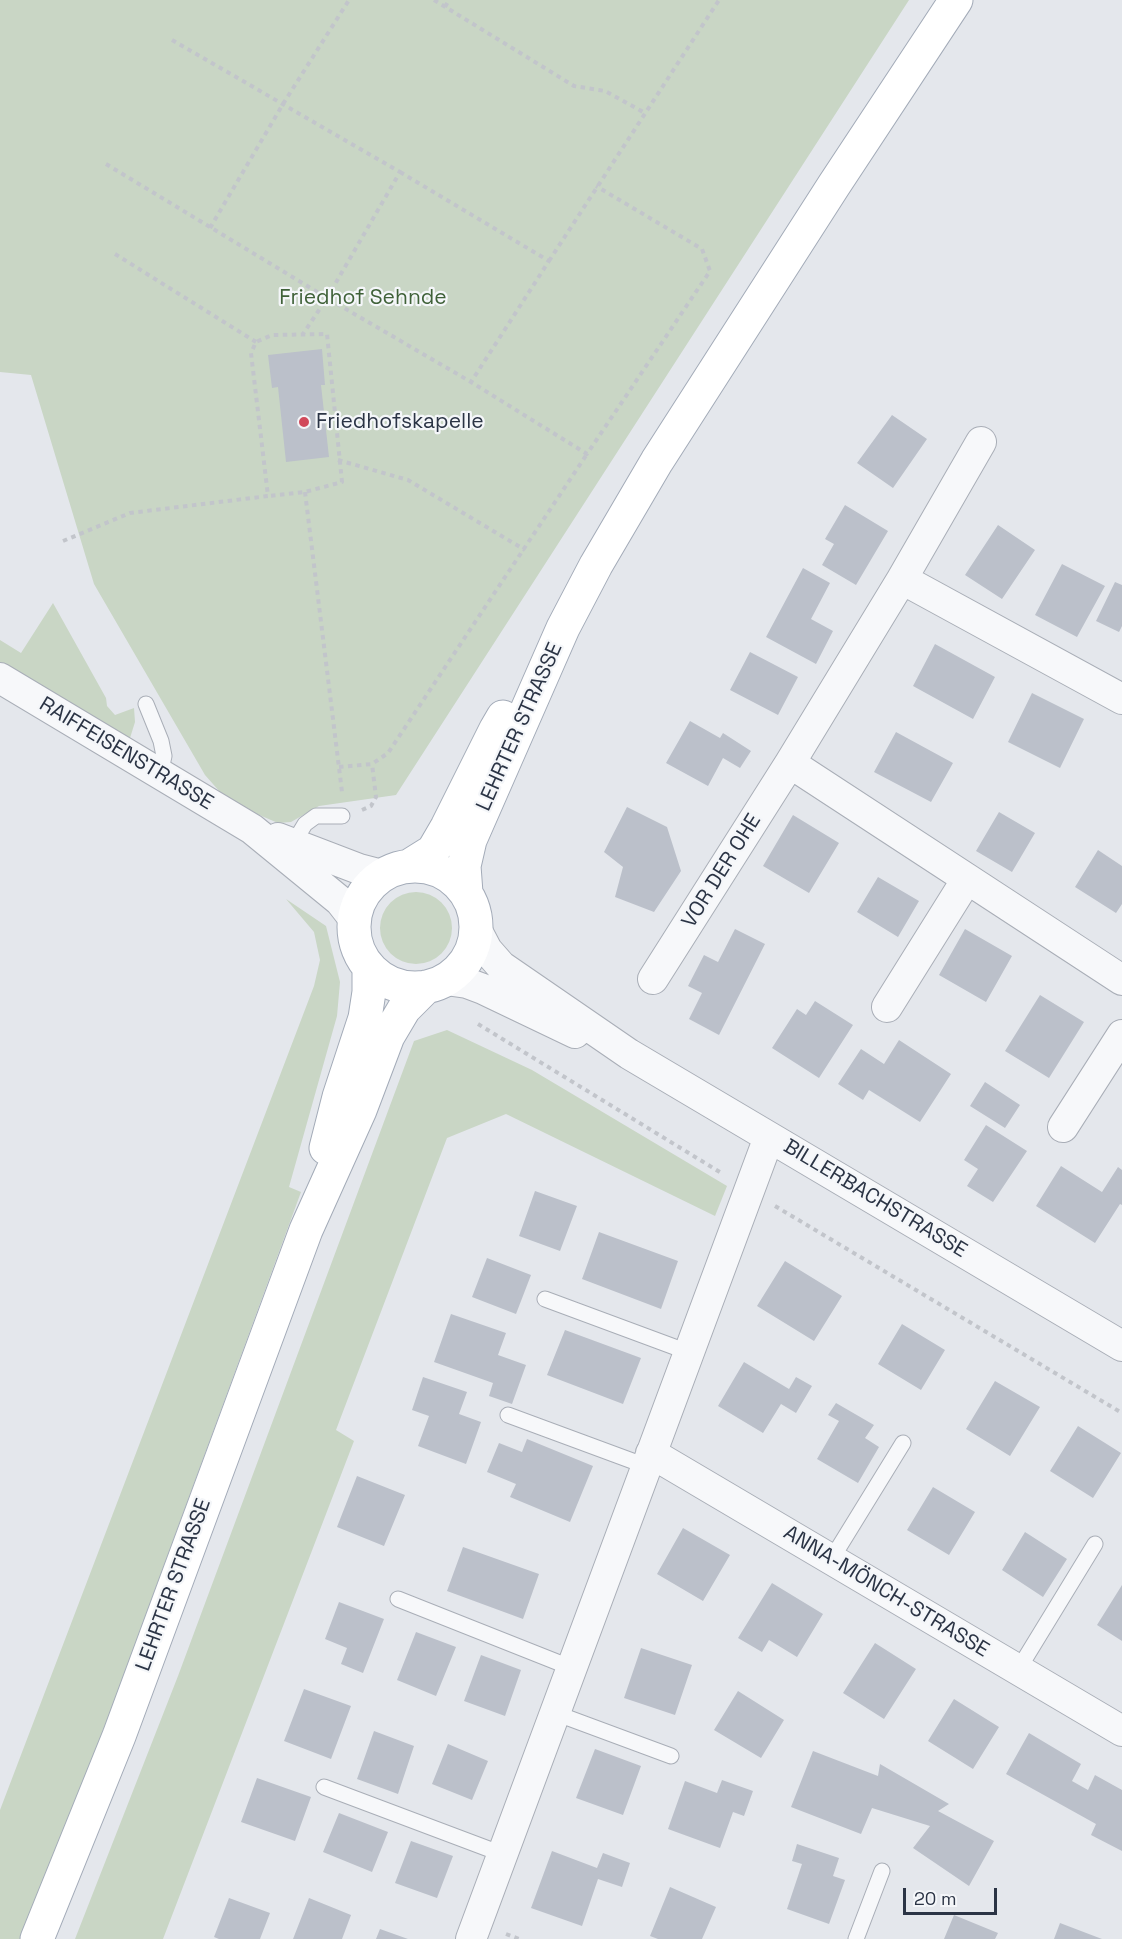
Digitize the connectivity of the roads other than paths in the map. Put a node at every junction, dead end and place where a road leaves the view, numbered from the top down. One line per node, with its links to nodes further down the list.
1 (956, 0): 4 (main road)
2 (981, 442): 3 (street, VOR DER OHE)
3 (902, 579): 6 (street); 8 (street, VOR DER OHE)
4 (563, 628): 13 (main road, LEHRTER STRASSE); 15 (main road, LEHRTER STRASSE)
5 (0, 678): 9 (street, RAIFFEISENSTRASSE)
6 (1122, 699)
7 (146, 704): 9 (lane)
8 (790, 763): 14 (street); 19 (street, VOR DER OHE)
9 (160, 774): 11 (street, RAIFFEISENSTRASSE)
10 (342, 816): 12 (lane)
11 (252, 829): 12 (street, RAIFFEISENSTRASSE); 16 (street, RAIFFEISENSTRASSE)
12 (293, 844): 13 (street, RAIFFEISENSTRASSE)
13 (396, 871): 15 (main road); 16 (main road)
14 (967, 879): 20 (street); 22 (street)
15 (466, 893): 17 (main road)
16 (354, 919): 18 (main road)
17 (476, 929): 21 (main road); 24 (street, BILLERBACHSTRASSE)
18 (369, 967): 21 (main road); 27 (main road, LEHRTER STRASSE)
19 (653, 979)
20 (1122, 980)
21 (436, 984): 24 (street, BILLERBACHSTRASSE); 27 (main road, LEHRTER STRASSE)
22 (886, 1007)
23 (1122, 1035): 25 (street)
24 (628, 1054): 26 (street, BILLERBACHSTRASSE)
25 (1063, 1127)
26 (769, 1137): 29 (street, BILLERBACHSTRASSE); 30 (street)
27 (306, 1230): 45 (main road, LEHRTER STRASSE)
28 (545, 1299): 30 (lane)
29 (1122, 1346)
30 (688, 1352): 33 (street)
31 (508, 1415): 33 (lane)
32 (903, 1443): 35 (lane)
33 (648, 1459): 35 (street, ANNA-MÖNCH-STRASSE); 37 (street)
34 (1095, 1544): 38 (lane)
35 (831, 1560): 38 (street, ANNA-MÖNCH-STRASSE)
36 (398, 1599): 37 (lane)
37 (572, 1668): 39 (street)
38 (1017, 1670): 40 (street, ANNA-MÖNCH-STRASSE)
39 (555, 1713): 41 (lane); 43 (street)
40 (1122, 1731)
41 (671, 1756)
42 (324, 1787): 43 (lane)
43 (502, 1854): 46 (street)
44 (882, 1871): 47 (lane)
45 (38, 1939)
46 (471, 1939)
47 (856, 1939)

